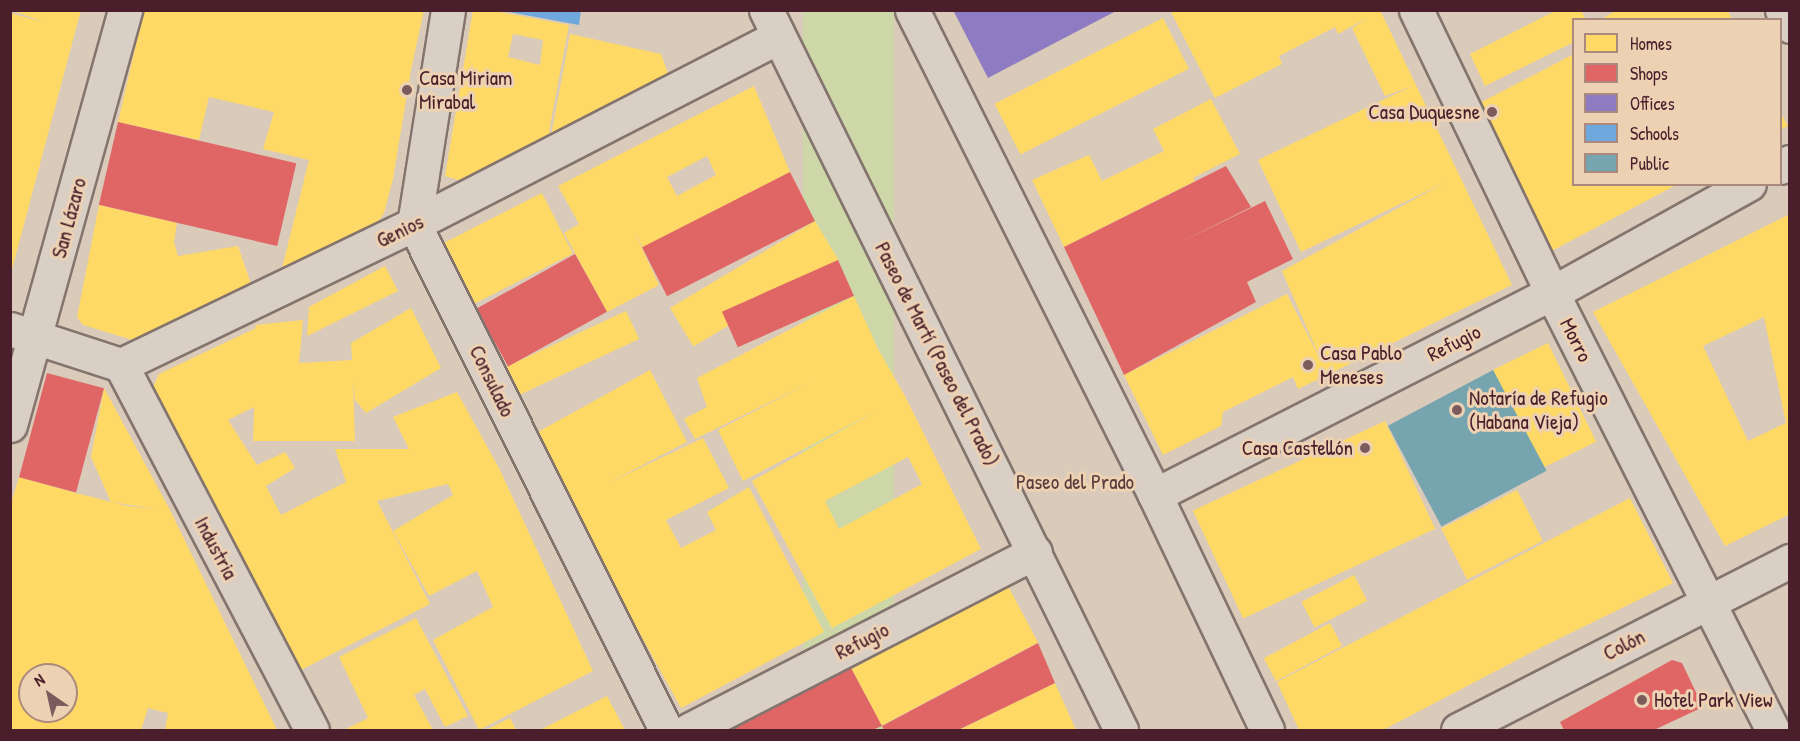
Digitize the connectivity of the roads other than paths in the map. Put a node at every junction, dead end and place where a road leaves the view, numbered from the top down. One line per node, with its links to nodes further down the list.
1 (125, 10): 11 (street, San Lázaro)
2 (448, 10): 9 (street)
3 (912, 10): 14 (street)
4 (1416, 10): 10 (street, Morro)
5 (1782, 10): 7 (street)
6 (772, 24): 9 (street, Genios); 15 (street, Paseo de Martí (Paseo del Prado))
7 (1790, 26)
8 (1745, 186): 10 (street, Refugio)
9 (414, 224): 12 (street, Genios); 19 (street, Consulado)
10 (1552, 293): 14 (street, Refugio); 17 (street, Morro)
11 (24, 333): 12 (street); 13 (street, San Lázaro)
12 (121, 365): 18 (street, Industria)
13 (10, 425)
14 (1155, 495): 22 (street)
15 (1035, 552): 20 (street, Refugio); 21 (street, Paseo de Martí (Paseo del Prado))
16 (1790, 561): 17 (street, Colón)
17 (1708, 602): 23 (street, Colón); 24 (street, Morro)
18 (312, 730)
19 (666, 730)
20 (689, 730)
21 (1122, 730)
22 (1267, 730)
23 (1458, 730)
24 (1773, 730)

